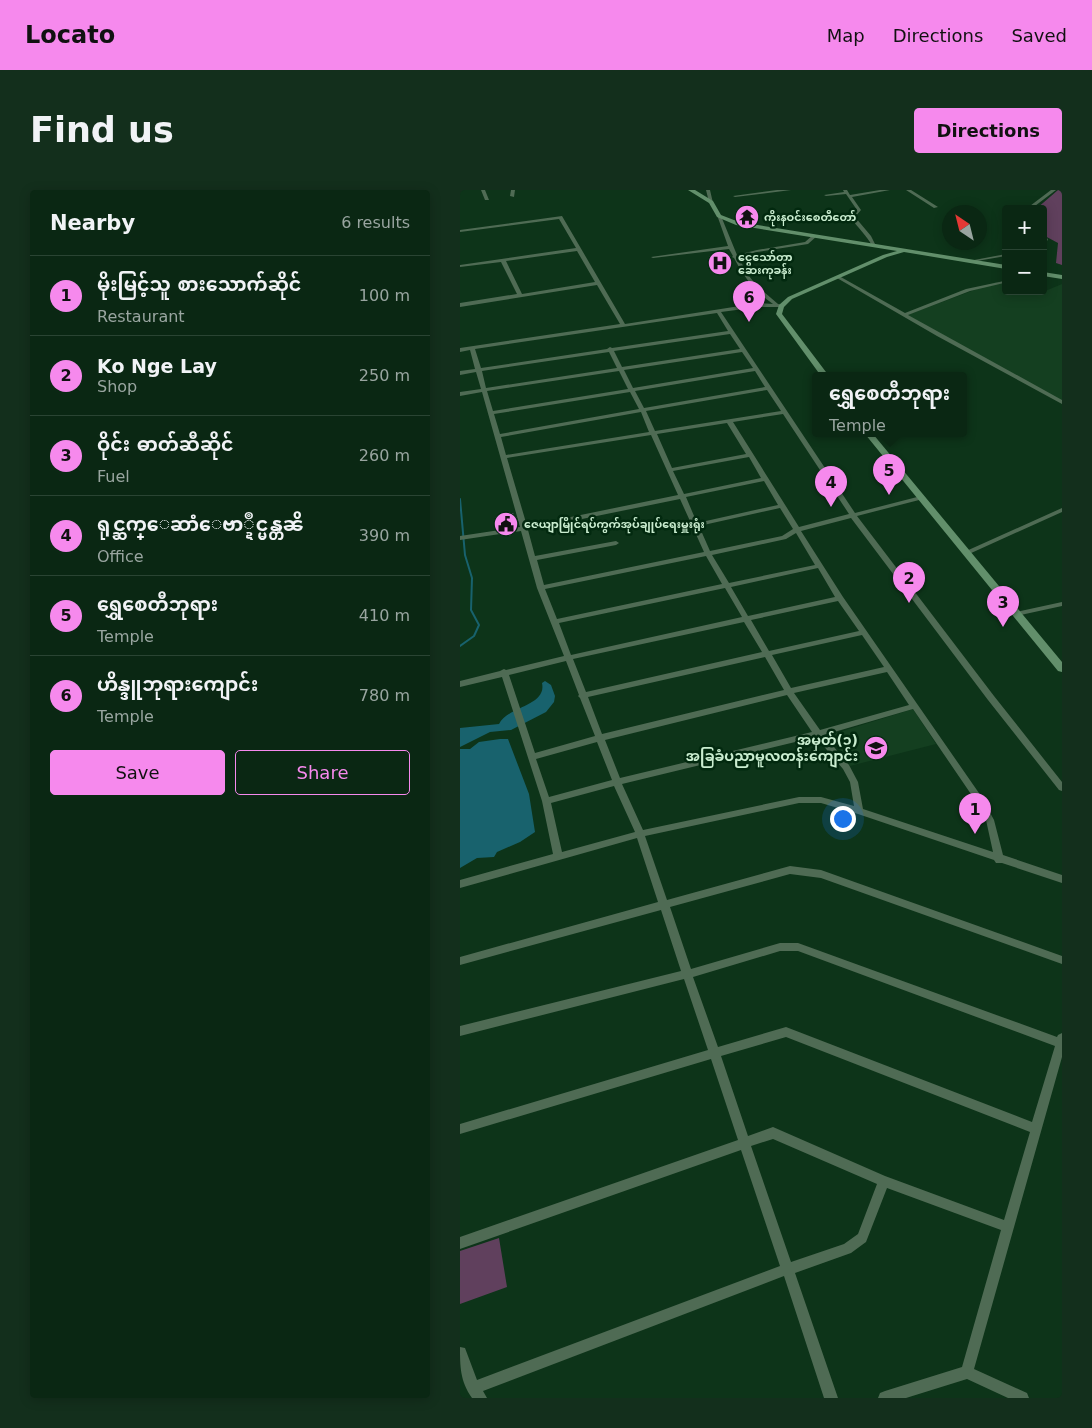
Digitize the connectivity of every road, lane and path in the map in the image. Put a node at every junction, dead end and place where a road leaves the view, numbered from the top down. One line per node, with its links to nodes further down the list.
1 (483, 190): 13 (street)
2 (513, 190): 11 (street)
3 (691, 190): 14 (main road)
4 (708, 190): 14 (street)
5 (788, 190): 12 (street)
6 (888, 190): 9 (street)
7 (908, 190): 16 (street)
8 (1054, 190): 15 (street)
9 (847, 193): 10 (street); 20 (street)
10 (826, 195)
11 (512, 196)
12 (735, 196)
13 (487, 199)
14 (711, 202): 17 (main road)
15 (1033, 205)
16 (936, 207)
17 (719, 216): 19 (main road); 21 (street)
18 (460, 231): 22 (street)
19 (815, 236): 20 (main road); 26 (street)
20 (874, 245): 23 (main road)
21 (730, 247): 25 (street); 26 (street)
22 (578, 249): 27 (street); 35 (street)
23 (908, 251): 28 (main road); 32 (main road)
24 (1002, 256): 28 (street)
25 (653, 257)
26 (734, 257): 38 (street)
27 (503, 260): 29 (street); 36 (street)
28 (971, 261): 30 (main road)
29 (460, 266)
30 (1002, 266)
31 (1047, 275): 33 (main road)
32 (839, 277): 38 (main road); 40 (street)
33 (1062, 277)
34 (1002, 282): 40 (street)
35 (599, 283): 36 (street); 41 (street)
36 (520, 295): 37 (street)
37 (460, 304)
38 (781, 306): 39 (street); 50 (main road)
39 (718, 311): 41 (street); 42 (street)
40 (904, 315): 56 (street)
41 (623, 325): 43 (street)
42 (732, 332): 44 (street); 46 (street)
43 (472, 348): 45 (street); 48 (street)
44 (610, 349): 48 (street); 49 (street)
45 (460, 350)
46 (744, 350): 47 (street); 49 (street)
47 (756, 369): 52 (street); 53 (street)
48 (478, 370): 51 (street); 54 (street)
49 (620, 370): 53 (street); 54 (street)
50 (823, 372)
51 (460, 373)
52 (768, 388): 57 (street); 58 (street)
53 (631, 389): 57 (street); 59 (street)
54 (484, 390): 55 (street); 59 (street)
55 (460, 394)
56 (1062, 402)
57 (643, 411): 61 (street); 62 (street)
58 (783, 412): 60 (street); 72 (street)
59 (492, 413): 62 (street)
60 (729, 421): 61 (street); 64 (street)
61 (653, 434): 65 (street); 66 (street)
62 (497, 436): 65 (street)
63 (871, 437): 69 (main road)
64 (750, 455): 66 (street); 67 (street)
65 (504, 457): 74 (street)
66 (669, 470): 68 (street)
67 (765, 479): 68 (street); 70 (street)
68 (682, 496): 73 (street); 74 (street)
69 (921, 498): 72 (street); 78 (main road)
70 (781, 506): 73 (street); 75 (street)
71 (1062, 510): 78 (street)
72 (852, 514): 75 (street); 103 (street)
73 (695, 526): 79 (street)
74 (522, 528): 76 (street); 80 (street)
75 (796, 530): 79 (street); 81 (street)
76 (460, 538)
77 (616, 543): 80 (street)
78 (967, 552): 86 (main road)
79 (708, 554): 82 (street); 83 (street)
80 (532, 559): 83 (street)
81 (819, 566): 82 (street); 84 (street)
82 (727, 586): 87 (street); 88 (street)
83 (541, 588): 88 (street)
84 (840, 598): 87 (street); 89 (street)
85 (1062, 604): 86 (street)
86 (1016, 614): 93 (main road)
87 (748, 619): 90 (street); 91 (street)
88 (554, 622): 91 (street)
89 (863, 632): 90 (street); 92 (street)
90 (769, 655): 96 (street); 97 (street)
91 (567, 658): 94 (street); 97 (street)
92 (890, 669): 96 (street); 98 (street)
93 (1062, 669)
94 (504, 672): 95 (street); 101 (street)
95 (460, 684)
96 (790, 691): 99 (street); 100 (street)
97 (582, 696): 100 (street)
98 (914, 706): 99 (street); 108 (street)
99 (818, 734): 102 (street); 105 (street)
100 (600, 737): 101 (street); 102 (street)
101 (531, 757): 104 (street)
102 (617, 782): 104 (street); 106 (street)
103 (1062, 788)
104 (546, 801): 107 (street)
105 (860, 811): 106 (street); 108 (street)
106 (640, 834): 107 (street); 111 (street)
107 (558, 857): 110 (street)
108 (999, 860): 109 (street)
109 (1062, 879)
110 (460, 884)
111 (662, 905): 112 (street); 113 (street); 114 (street)
112 (1062, 960)
113 (460, 961)
114 (687, 974): 115 (street); 116 (street); 117 (street)
115 (460, 1031)
116 (1061, 1041): 119 (street)
117 (713, 1055): 118 (street); 119 (street); 120 (street)
118 (460, 1129)
119 (1035, 1129): 122 (street)
120 (744, 1143): 121 (street); 123 (street); 124 (street)
121 (884, 1181): 122 (street); 124 (street)
122 (1008, 1227): 126 (street)
123 (460, 1243)
124 (787, 1269): 127 (street); 128 (street)
125 (460, 1353): 127 (street)
126 (967, 1372): 129 (street); 130 (street)
127 (476, 1393)
128 (831, 1398)
129 (885, 1398)
130 (1022, 1398)

